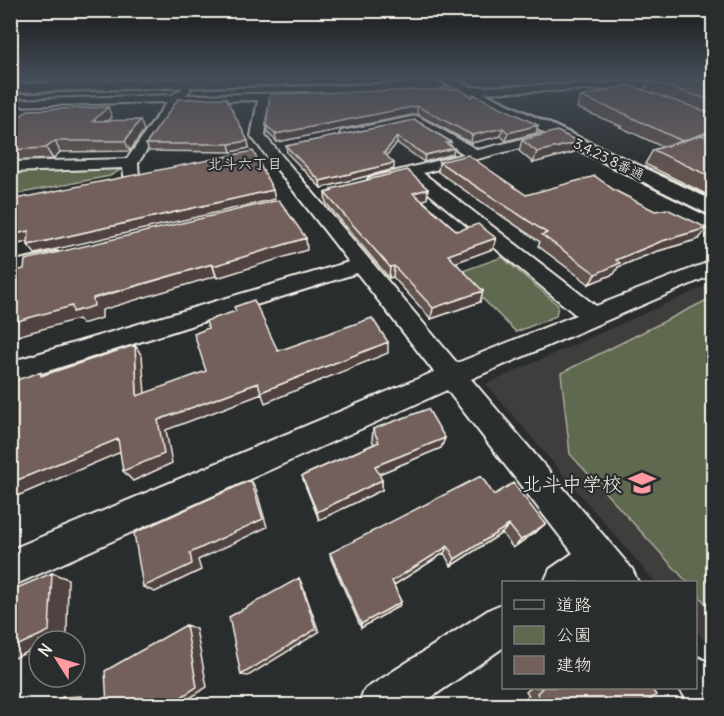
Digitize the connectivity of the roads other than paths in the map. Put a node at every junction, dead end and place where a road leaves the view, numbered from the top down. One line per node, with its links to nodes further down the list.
1 (167, 110): 7 (street)
2 (262, 110): 14 (street)
3 (509, 110): 4 (main road, 3.4.23 8番通)
4 (558, 134): 6 (street); 12 (main road, 3.4.23 8番通)
5 (338, 136): 6 (street)
6 (476, 155): 9 (street)
7 (131, 163): 8 (street); 10 (street)
8 (10, 167)
9 (411, 171): 11 (street); 17 (street)
10 (131, 178)
11 (354, 186)
12 (714, 210)
13 (68, 255): 16 (street)
14 (362, 265): 18 (street); 19 (street)
15 (714, 266): 17 (street)
16 (10, 269)
17 (593, 316): 19 (street)
18 (10, 373)
19 (452, 376): 20 (street); 21 (street)
20 (10, 569)
21 (609, 570): 22 (street)
22 (567, 581)
23 (502, 624): 26 (street)
24 (697, 678): 25 (street)
25 (714, 699)
26 (380, 705)

